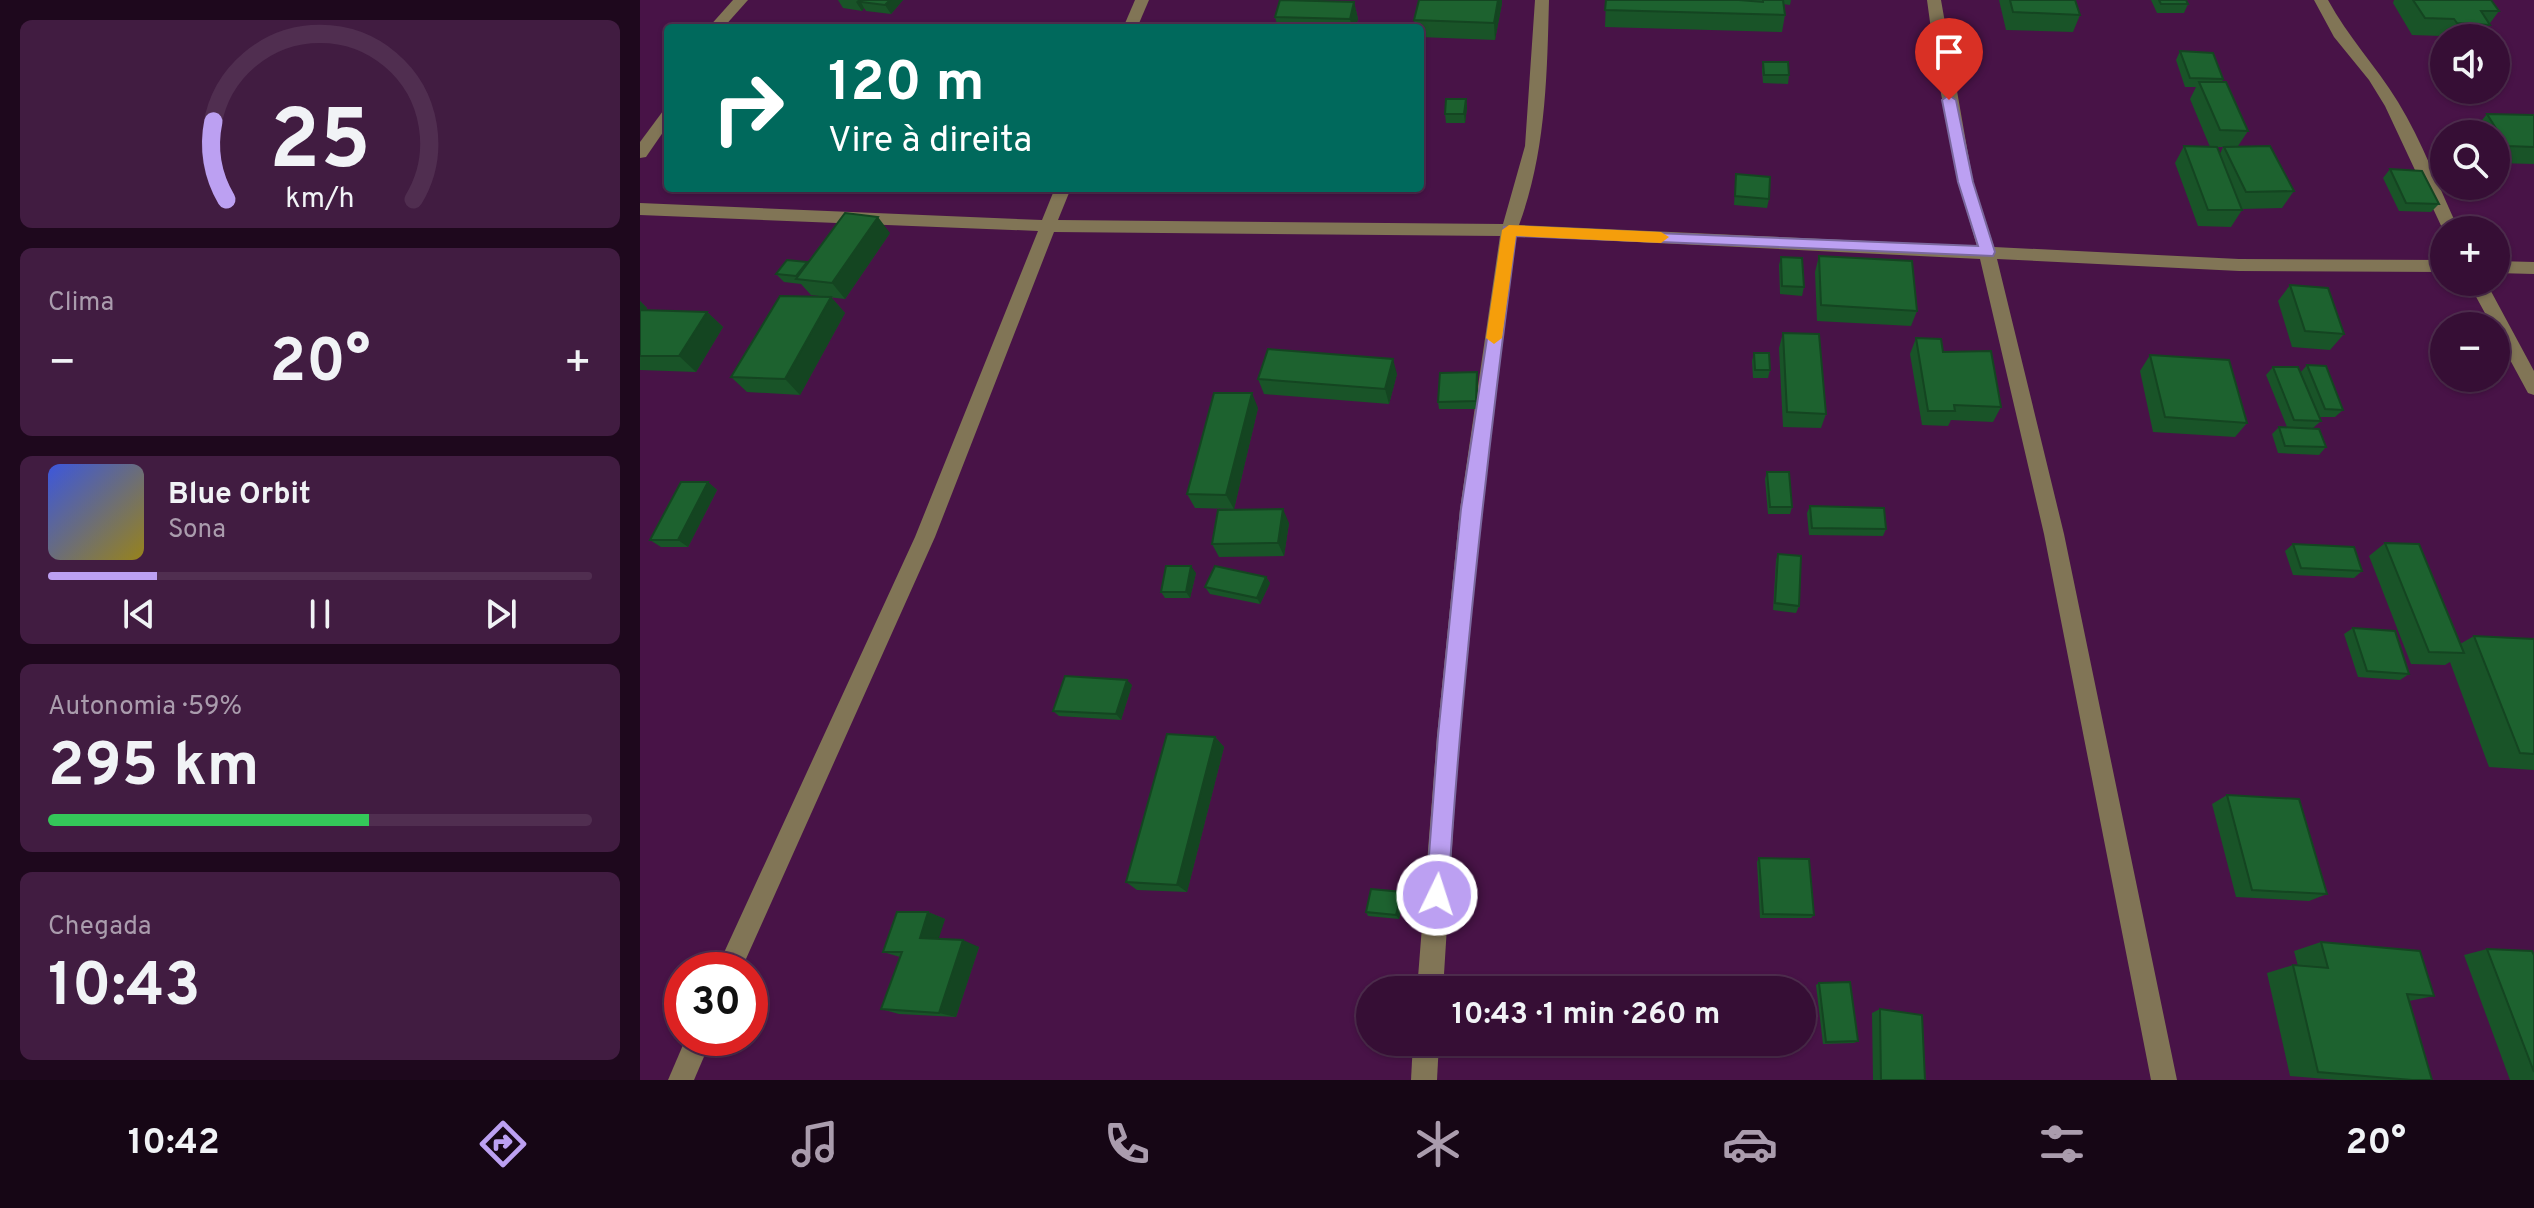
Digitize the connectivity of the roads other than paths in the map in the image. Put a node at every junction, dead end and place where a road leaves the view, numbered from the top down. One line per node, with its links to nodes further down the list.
1 (741, 0): 6 (street)
2 (1142, 0): 7 (street)
3 (1542, 0): 14 (street)
4 (1934, 0): 15 (street)
5 (2321, 0): 12 (street)
6 (719, 24)
7 (1132, 24)
8 (664, 120): 9 (street)
9 (640, 153)
10 (1061, 192): 13 (street)
11 (640, 209): 13 (street)
12 (2444, 216)
13 (1047, 226): 14 (street); 21 (street)
14 (1509, 230): 15 (street); 22 (street)
15 (1987, 252): 16 (street); 27 (street)
16 (2430, 266)
17 (2510, 267): 18 (street)
18 (2534, 268)
19 (2485, 296): 20 (street)
20 (2534, 388)
21 (736, 952)
22 (1431, 976)
23 (691, 1056): 25 (street)
24 (1425, 1056): 26 (street)
25 (681, 1080)
26 (1424, 1080)
27 (2164, 1080)

